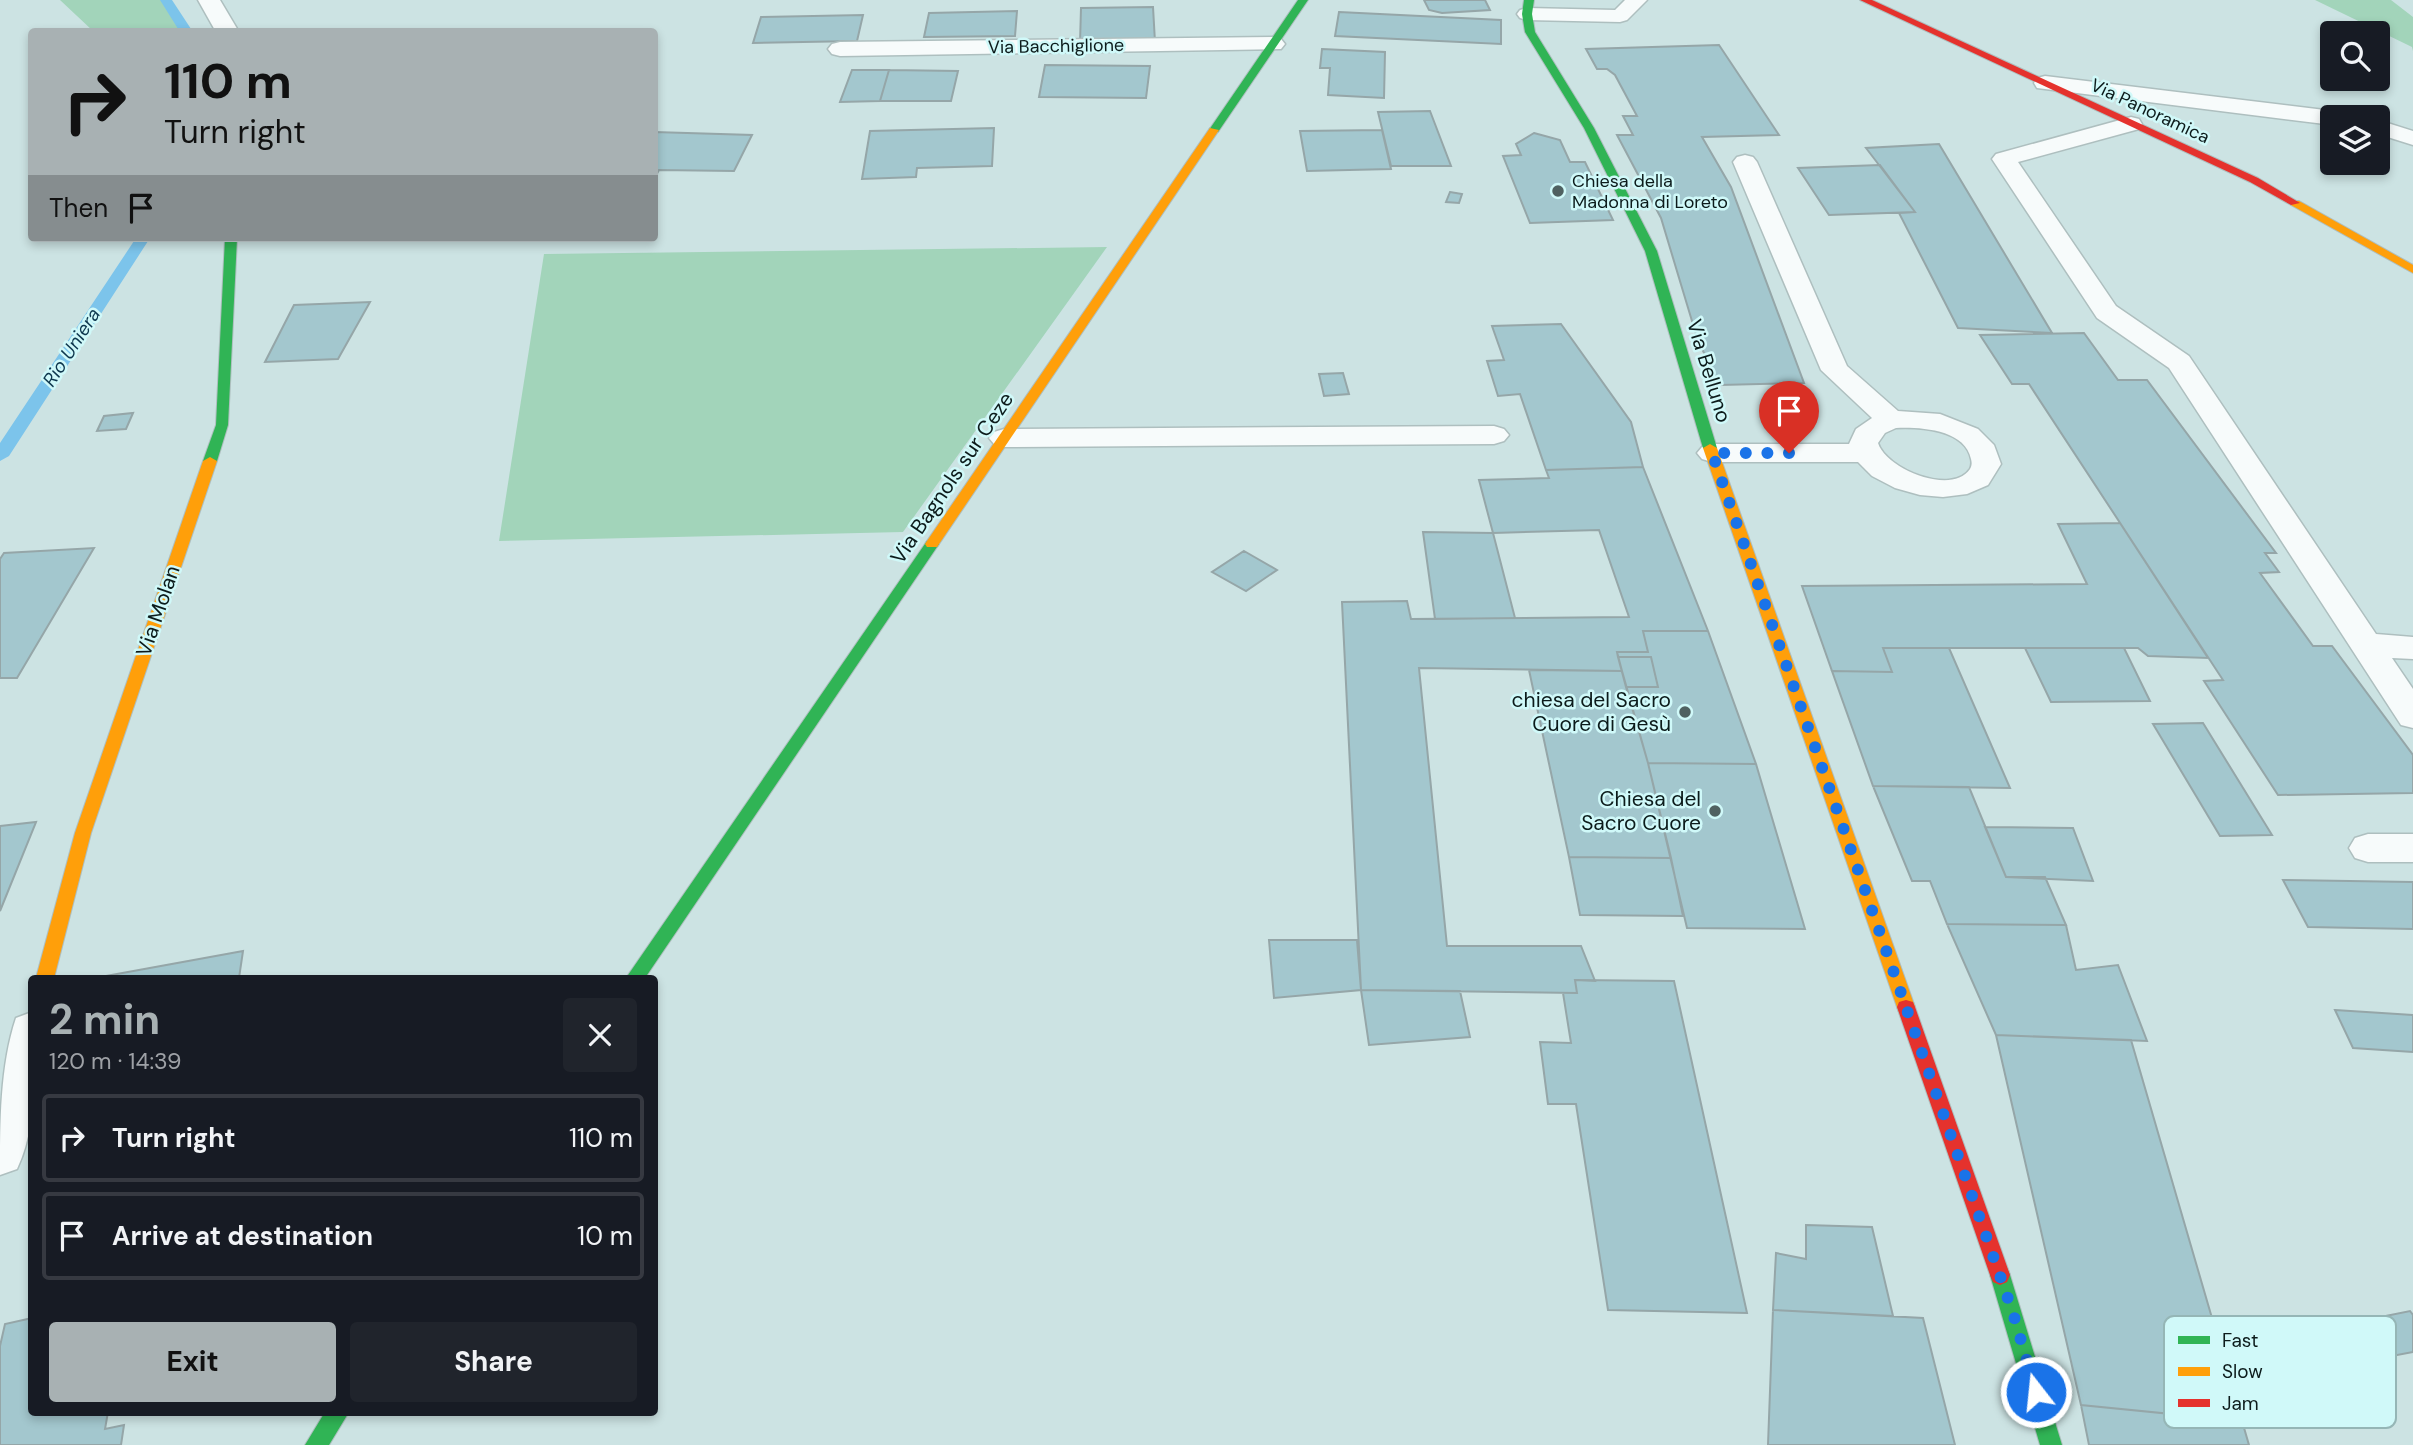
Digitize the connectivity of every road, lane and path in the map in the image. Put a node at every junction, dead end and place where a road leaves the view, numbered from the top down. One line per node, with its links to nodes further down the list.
1 (209, 0): 6 (street)
2 (1303, 0): 7 (street, Via Bagnols sur Ceze)
3 (1637, 0): 5 (lane)
4 (1865, 0): 9 (street, Via Panoramica)
5 (1528, 7): 20 (street, Via Belluno)
6 (226, 28)
7 (1273, 44): 8 (street, Via Bacchiglione); 19 (street, Via Bagnols sur Ceze)
8 (839, 49)
9 (2045, 83): 10 (lane); 11 (street, Via Panoramica)
10 (2320, 116)
11 (2131, 124): 16 (street, Via Panoramica); 22 (lane)
12 (2390, 131): 13 (lane)
13 (2413, 138)
14 (1745, 162): 17 (lane)
15 (231, 242): 27 (street, Via Molan)
16 (2413, 270)
17 (1891, 420): 21 (lane); 21 (lane)
18 (1494, 435): 19 (lane)
19 (1004, 438): 28 (street, Via Bagnols sur Ceze)
20 (1712, 453): 21 (lane); 33 (street, Via Belluno)
21 (1865, 453)
22 (2368, 645): 23 (lane); 24 (lane)
23 (2413, 648)
24 (2413, 716)
25 (2368, 848): 26 (lane)
26 (2413, 848)
27 (46, 975)
28 (637, 975)
29 (28, 1046): 30 (street)
30 (0, 1154)
31 (335, 1416): 32 (street)
32 (316, 1445)
33 (2051, 1445)

